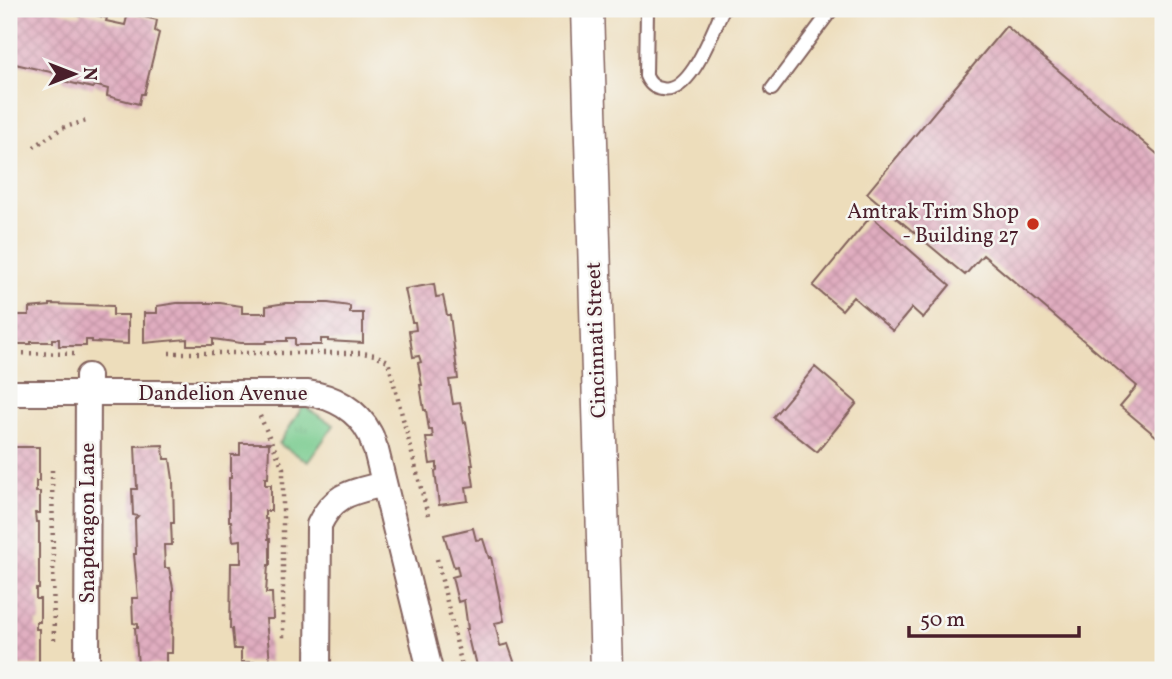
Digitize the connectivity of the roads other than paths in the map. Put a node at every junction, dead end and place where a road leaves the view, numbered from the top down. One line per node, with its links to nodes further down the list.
1 (587, 9): 12 (street, Cincinnati Street)
2 (647, 9): 3 (lane)
3 (723, 9)
4 (832, 9): 5 (lane)
5 (772, 89)
6 (85, 374): 7 (street, Dandelion Avenue); 8 (street, Dandelion Avenue); 9 (street, Snapdragon Lane)
7 (9, 393)
8 (384, 484): 10 (street); 11 (street, Dandelion Avenue)
9 (87, 670)
10 (318, 670)
11 (430, 670)
12 (607, 670)

